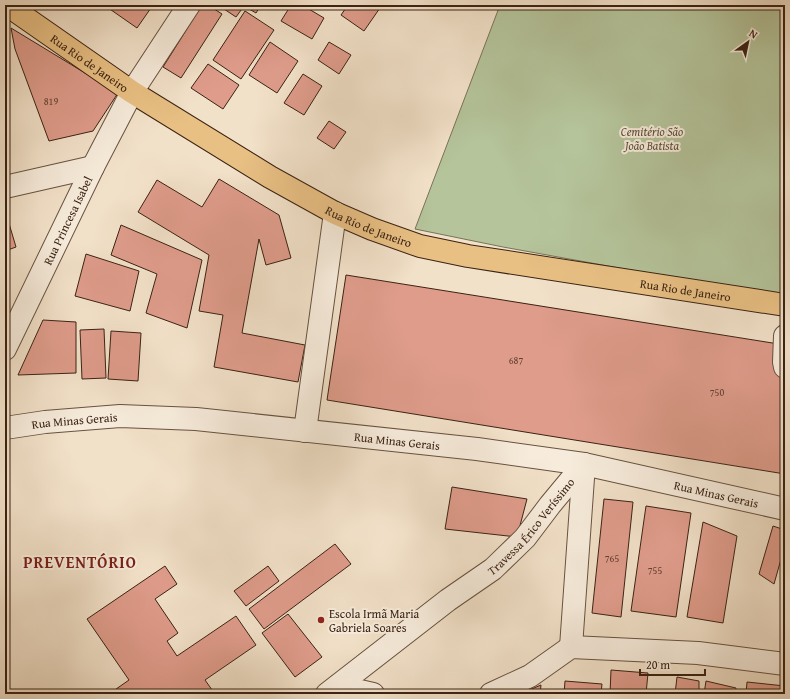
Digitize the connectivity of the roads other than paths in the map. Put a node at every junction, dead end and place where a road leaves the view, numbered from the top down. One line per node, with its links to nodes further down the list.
1 (7, 5): 3 (main road, Rua Rio de Janeiro)
2 (189, 5): 3 (street, Rua Princesa Isabel)
3 (132, 92): 4 (street, Rua Princesa Isabel); 6 (main road, Rua Rio de Janeiro)
4 (93, 167): 5 (street); 9 (street, Rua Princesa Isabel)
5 (5, 187)
6 (335, 213): 7 (main road, Rua Rio de Janeiro); 12 (street)
7 (785, 305)
8 (785, 336): 10 (street)
9 (5, 349)
10 (785, 368)
11 (5, 428): 12 (street, Rua Minas Gerais)
12 (305, 431): 13 (street, Rua Minas Gerais)
13 (584, 464): 14 (street, Rua Minas Gerais); 15 (street, Travessa Érico Veríssimo); 17 (street, Travessa Érico Veríssimo)
14 (785, 509)
15 (570, 647): 16 (street); 19 (street)
16 (785, 664)
17 (332, 690): 18 (street)
18 (373, 694)
19 (491, 694)

